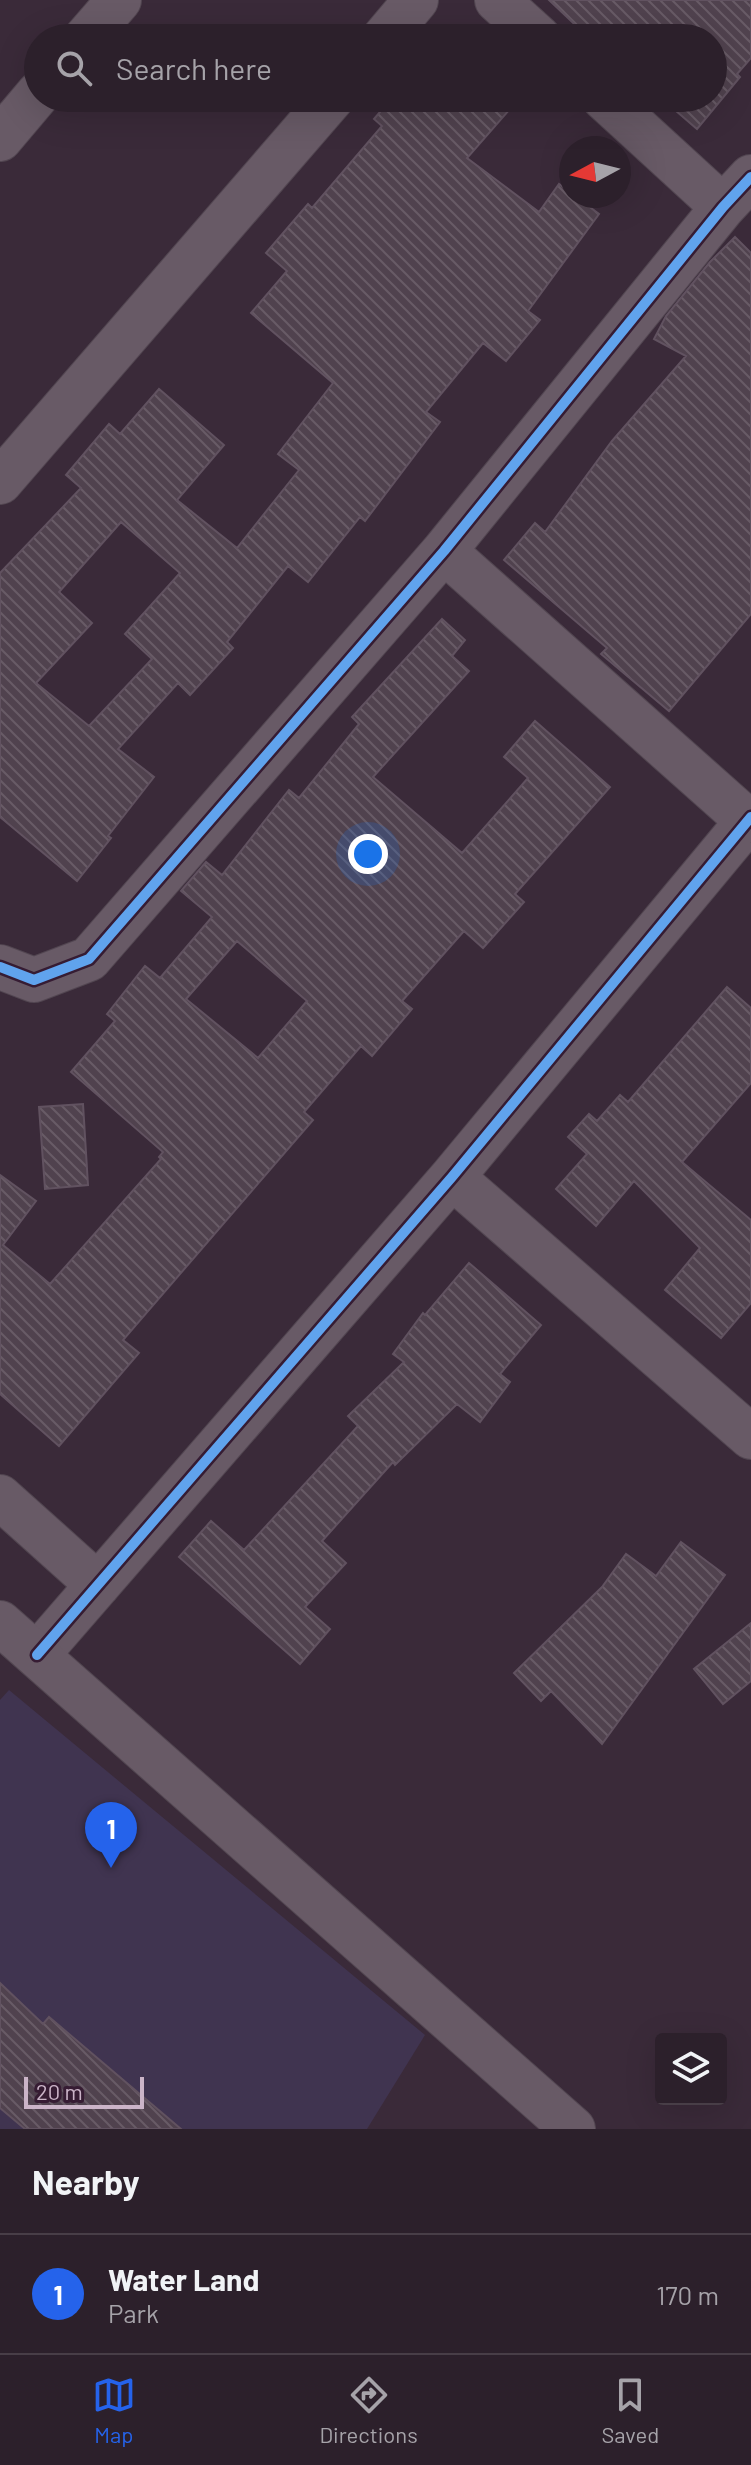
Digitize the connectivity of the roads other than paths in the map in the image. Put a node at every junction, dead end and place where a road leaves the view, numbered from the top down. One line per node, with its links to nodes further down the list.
1 (119, 0): 4 (street)
2 (416, 0): 5 (street)
3 (497, 0): 6 (street)
4 (98, 24)
5 (396, 24)
6 (524, 24)
7 (24, 111): 10 (street)
8 (320, 112): 12 (street)
9 (624, 112): 11 (street)
10 (0, 139)
11 (737, 192): 13 (street)
12 (0, 482)
13 (444, 551): 14 (street); 15 (street)
14 (749, 819): 16 (street)
15 (0, 967)
16 (452, 1177): 17 (street); 19 (street)
17 (748, 1428)
18 (0, 1497): 19 (street)
19 (98, 1585): 21 (street)
20 (0, 1623): 21 (street)
21 (37, 1655): 22 (street)
22 (573, 2129)

